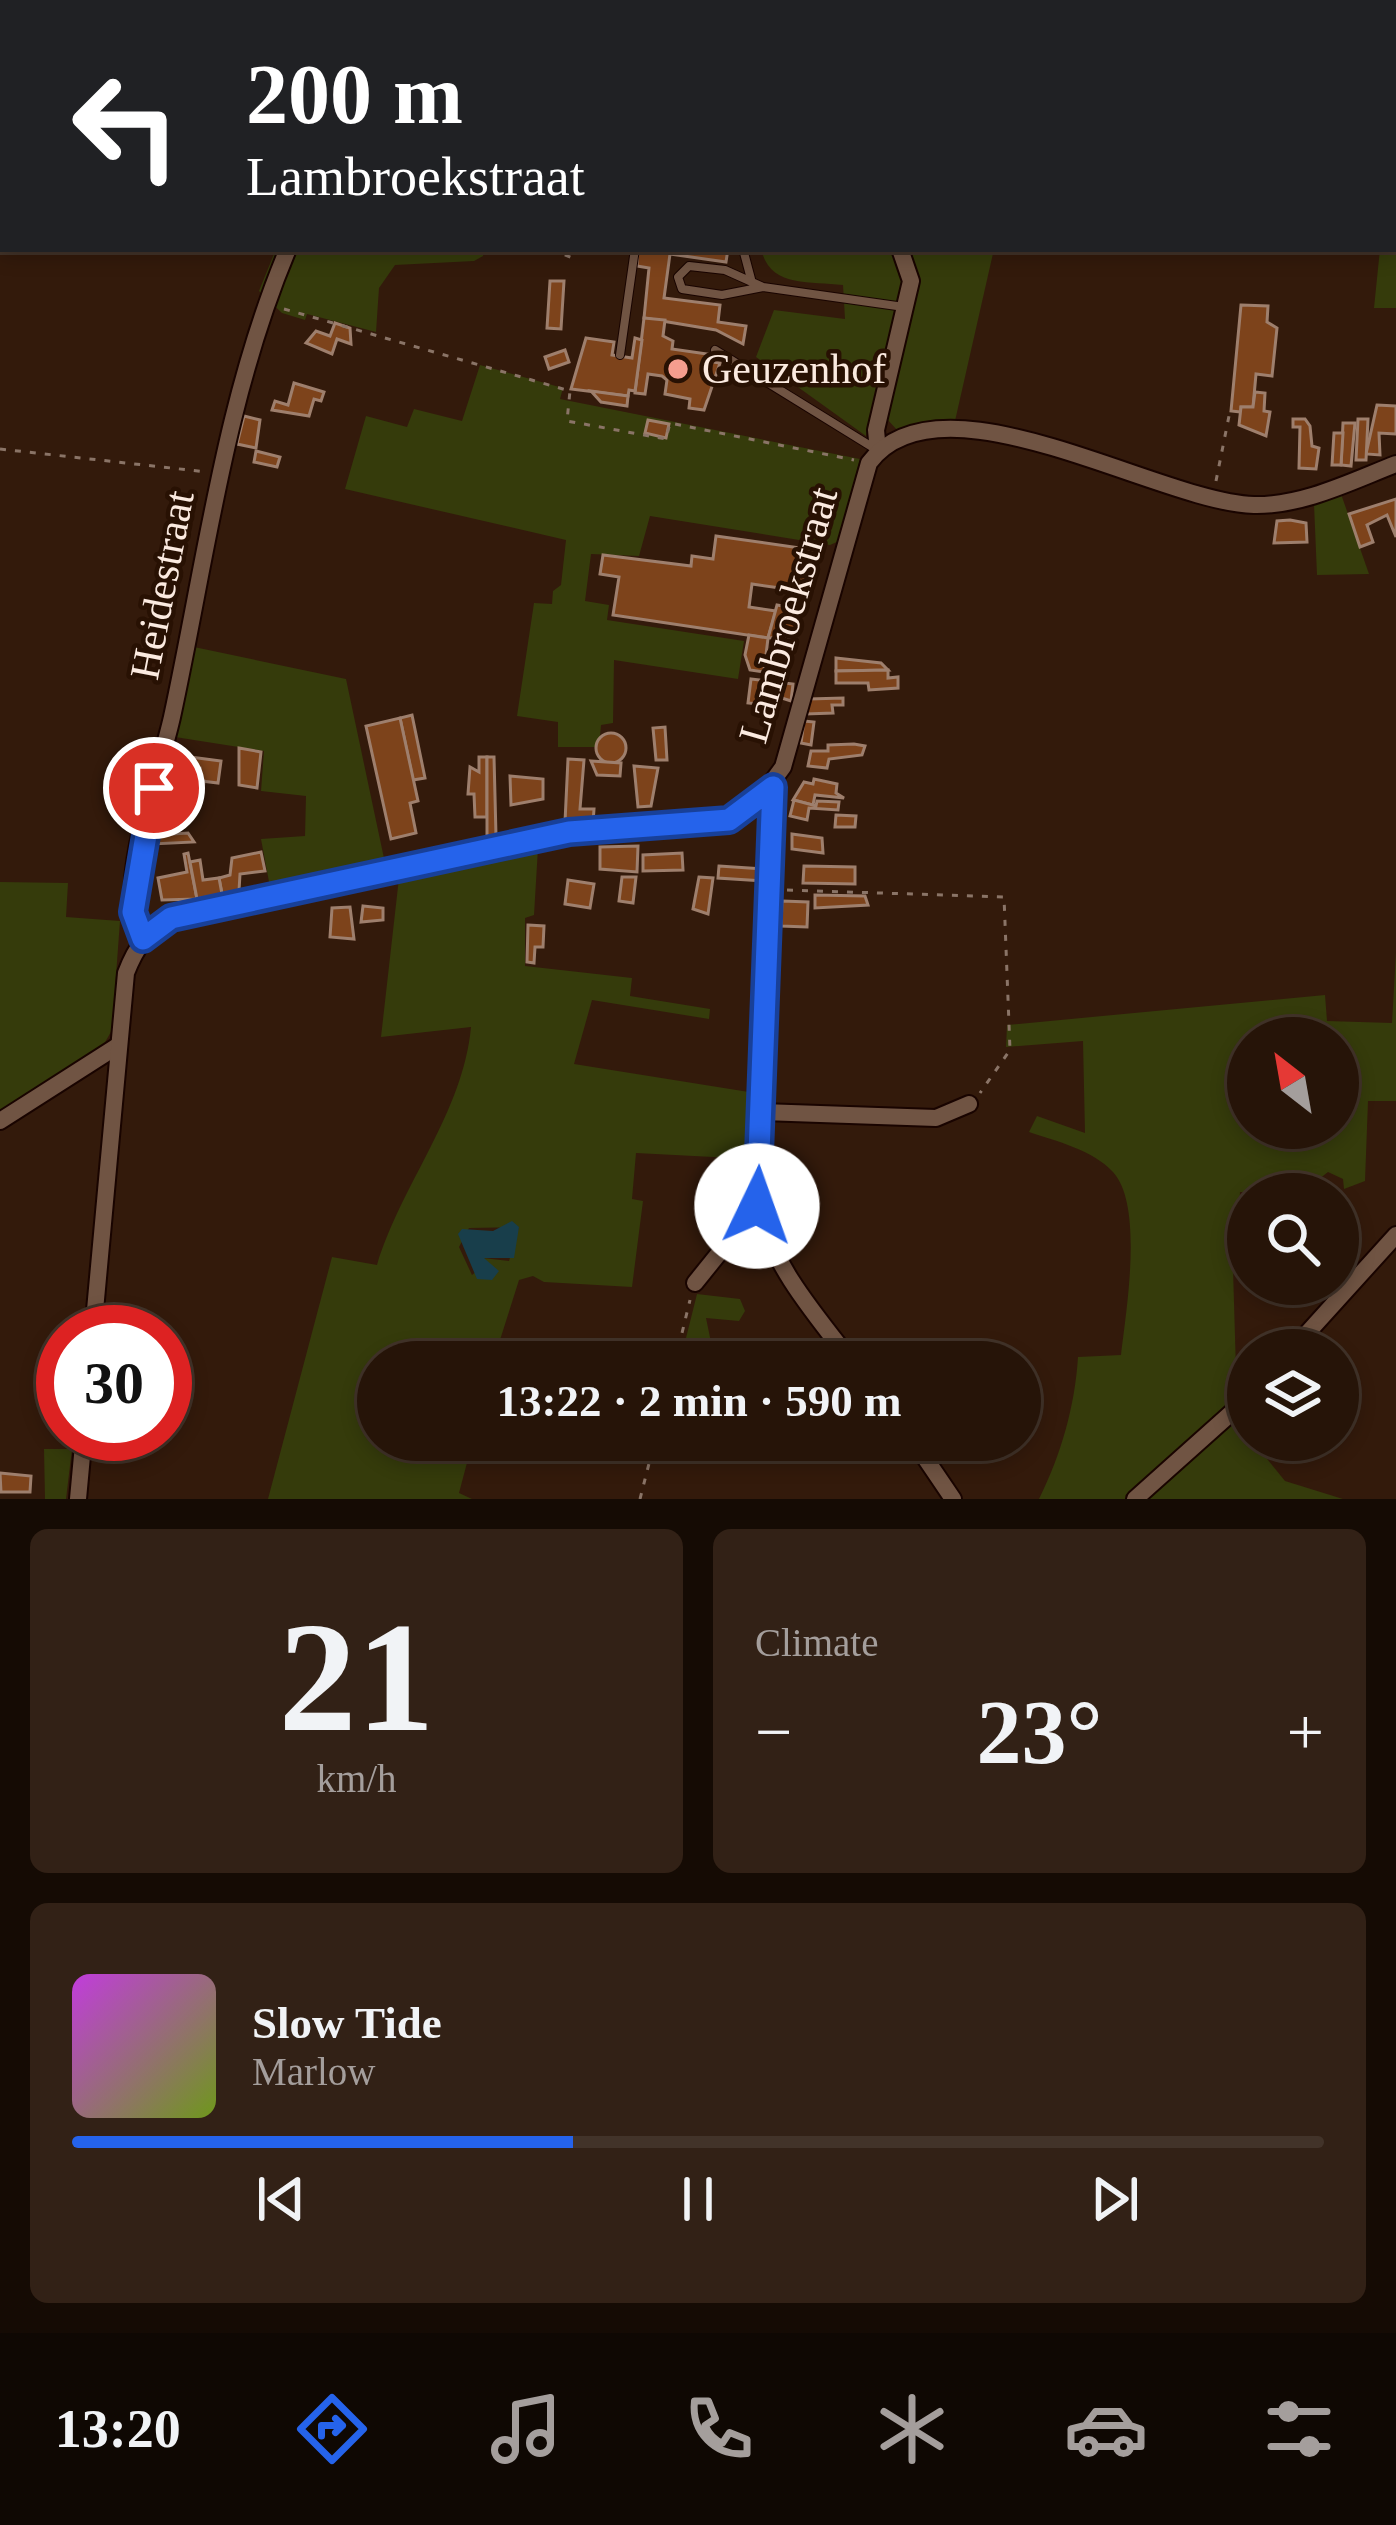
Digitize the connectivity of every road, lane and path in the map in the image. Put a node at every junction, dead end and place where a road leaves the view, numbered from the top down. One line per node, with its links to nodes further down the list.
1 (287, 252): 8 (street, Heidestraat)
2 (557, 252): 6 (path)
3 (635, 252): 11 (lane)
4 (744, 252): 7 (lane)
5 (901, 252): 9 (street)
6 (577, 260)
7 (760, 286): 7 (lane); 9 (lane)
8 (265, 304): 14 (path); 16 (street, Heidestraat)
9 (906, 307): 14 (street)
10 (715, 350): 14 (lane)
11 (620, 355)
12 (1229, 416): 17 (path)
13 (0, 449): 16 (path)
14 (873, 457): 17 (street, Lambroekstraat); 18 (street, Lambroekstraat)
15 (1396, 464): 17 (street, Lambroekstraat)
16 (221, 474): 20 (street, Heidestraat)
17 (1210, 499)
18 (773, 787): 19 (street); 20 (street, Lambroekstraat)
19 (773, 890): 22 (path); 23 (street)
20 (143, 939): 21 (street)
21 (119, 1045): 24 (street); 28 (street)
22 (969, 1104): 23 (street)
23 (761, 1112): 25 (street)
24 (0, 1121)
25 (757, 1206): 27 (street); 31 (street)
26 (1396, 1234): 29 (street)
27 (694, 1283): 30 (path)
28 (95, 1305)
29 (1311, 1329)
30 (680, 1341)
31 (836, 1341)
32 (1227, 1417): 39 (street)
33 (81, 1461): 36 (street)
34 (650, 1461): 37 (path)
35 (927, 1461): 38 (street)
36 (78, 1499)
37 (640, 1499)
38 (952, 1499)
39 (1135, 1499)

